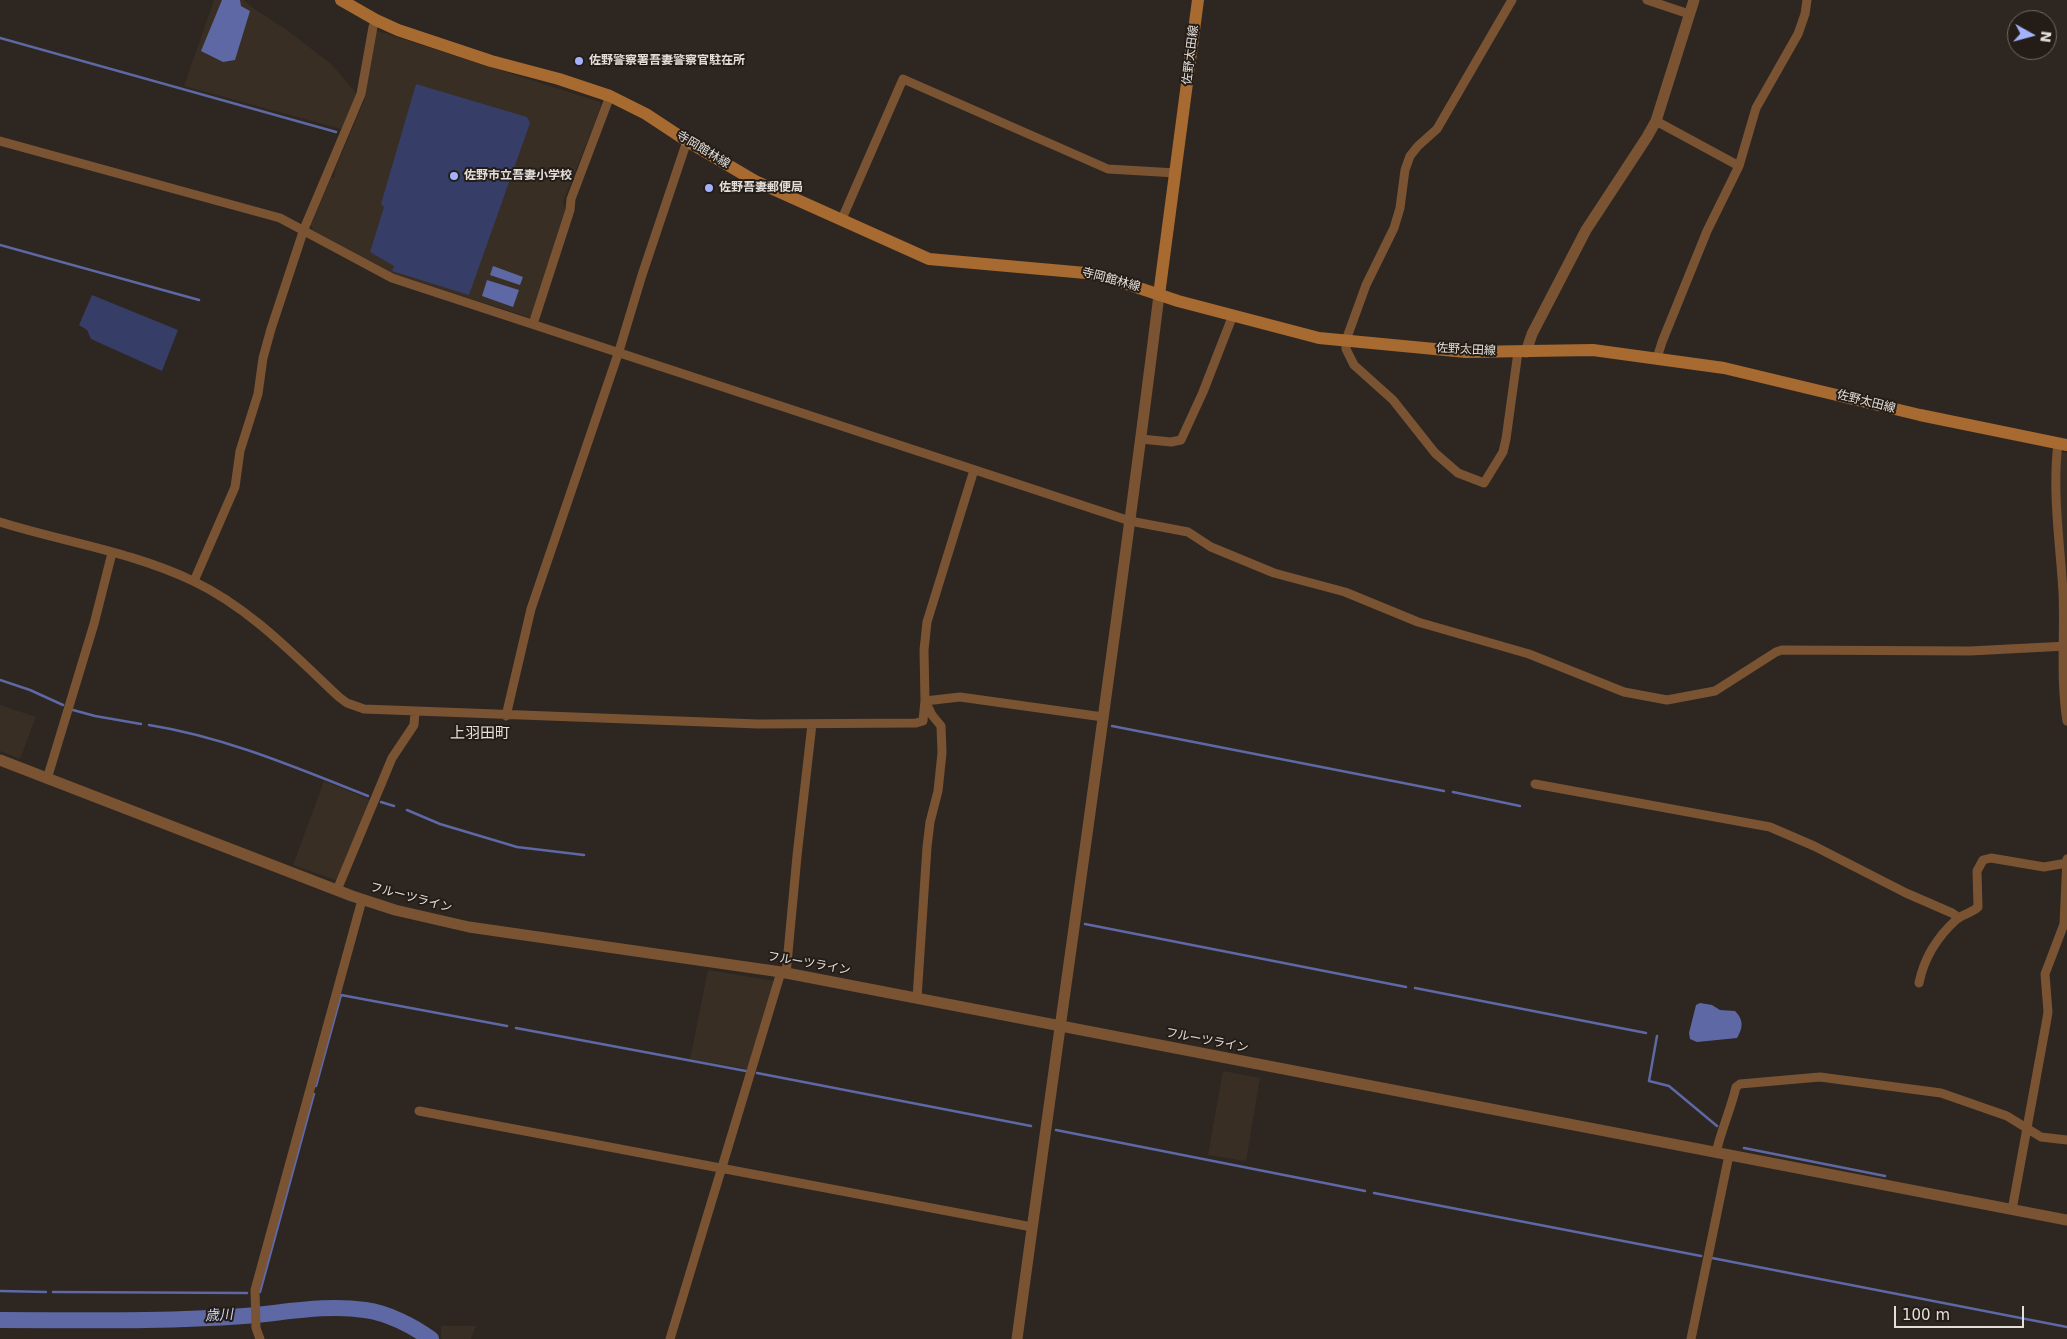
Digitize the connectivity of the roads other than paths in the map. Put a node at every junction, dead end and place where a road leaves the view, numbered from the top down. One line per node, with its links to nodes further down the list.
1 (341, 0): 8 (main road, 寺岡館林線)
2 (1198, 0): 14 (main road, 佐野太田線)
3 (1512, 0): 20 (street)
4 (1647, 0): 7 (street)
5 (1694, 0): 7 (street)
6 (1807, 0): 13 (street)
7 (1689, 14): 10 (street)
8 (376, 20): 9 (main road, 寺岡館林線); 16 (street)
9 (610, 96): 12 (main road, 寺岡館林線); 19 (street)
10 (1656, 121): 13 (street); 22 (street)
11 (0, 141): 16 (street)
12 (687, 142): 15 (main road, 寺岡館林線); 21 (street)
13 (1739, 166): 23 (street)
14 (1176, 174): 15 (street); 17 (main road, 佐野太田線)
15 (841, 221): 17 (main road, 寺岡館林線)
16 (304, 229): 19 (street); 30 (street)
17 (1159, 295): 18 (main road, 佐野太田線); 24 (street)
18 (1234, 315): 20 (main road, 佐野太田線); 24 (street)
19 (533, 324): 21 (street)
20 (1346, 340): 22 (main road, 佐野太田線); 22 (street)
21 (619, 351): 26 (street); 34 (street)
22 (1522, 352): 23 (main road, 佐野太田線)
23 (1657, 358): 25 (main road, 佐野太田線)
24 (1141, 439): 27 (street)
25 (2062, 444): 31 (street)
26 (974, 470): 27 (street); 32 (street)
27 (1130, 520): 31 (street); 35 (street)
28 (0, 522): 29 (street)
29 (112, 553): 30 (street); 39 (street)
30 (194, 581): 33 (street)
31 (2065, 646): 36 (street)
32 (925, 702): 35 (street); 37 (street); 47 (street)
33 (415, 712): 34 (street); 42 (street)
34 (506, 716): 37 (street)
35 (1103, 717): 48 (street)
36 (2067, 721)
37 (812, 724): 45 (street)
38 (0, 760): 39 (street, フルーツライン)
39 (47, 779): 42 (street, フルーツライン)
40 (1535, 784): 44 (street)
41 (2067, 862): 44 (street); 50 (street)
42 (337, 890): 43 (street, フルーツライン)
43 (362, 900): 45 (street, フルーツライン); 58 (street)
44 (1959, 918): 46 (street)
45 (783, 973): 47 (street, フルーツライン); 54 (street)
46 (1919, 983)
47 (916, 998): 48 (street, フルーツライン)
48 (1059, 1027): 52 (street, フルーツライン); 57 (street)
49 (420, 1111): 54 (street)
50 (2027, 1129): 51 (street); 52 (street); 55 (street)
51 (2067, 1140)
52 (1716, 1153): 53 (street, フルーツライン)
53 (1729, 1155): 55 (street, フルーツライン); 61 (street)
54 (722, 1168): 57 (street); 59 (street)
55 (2012, 1210): 56 (street, フルーツライン)
56 (2067, 1220)
57 (1032, 1227): 60 (street)
58 (260, 1339)
59 (670, 1339)
60 (1017, 1339)
61 (1692, 1339)

